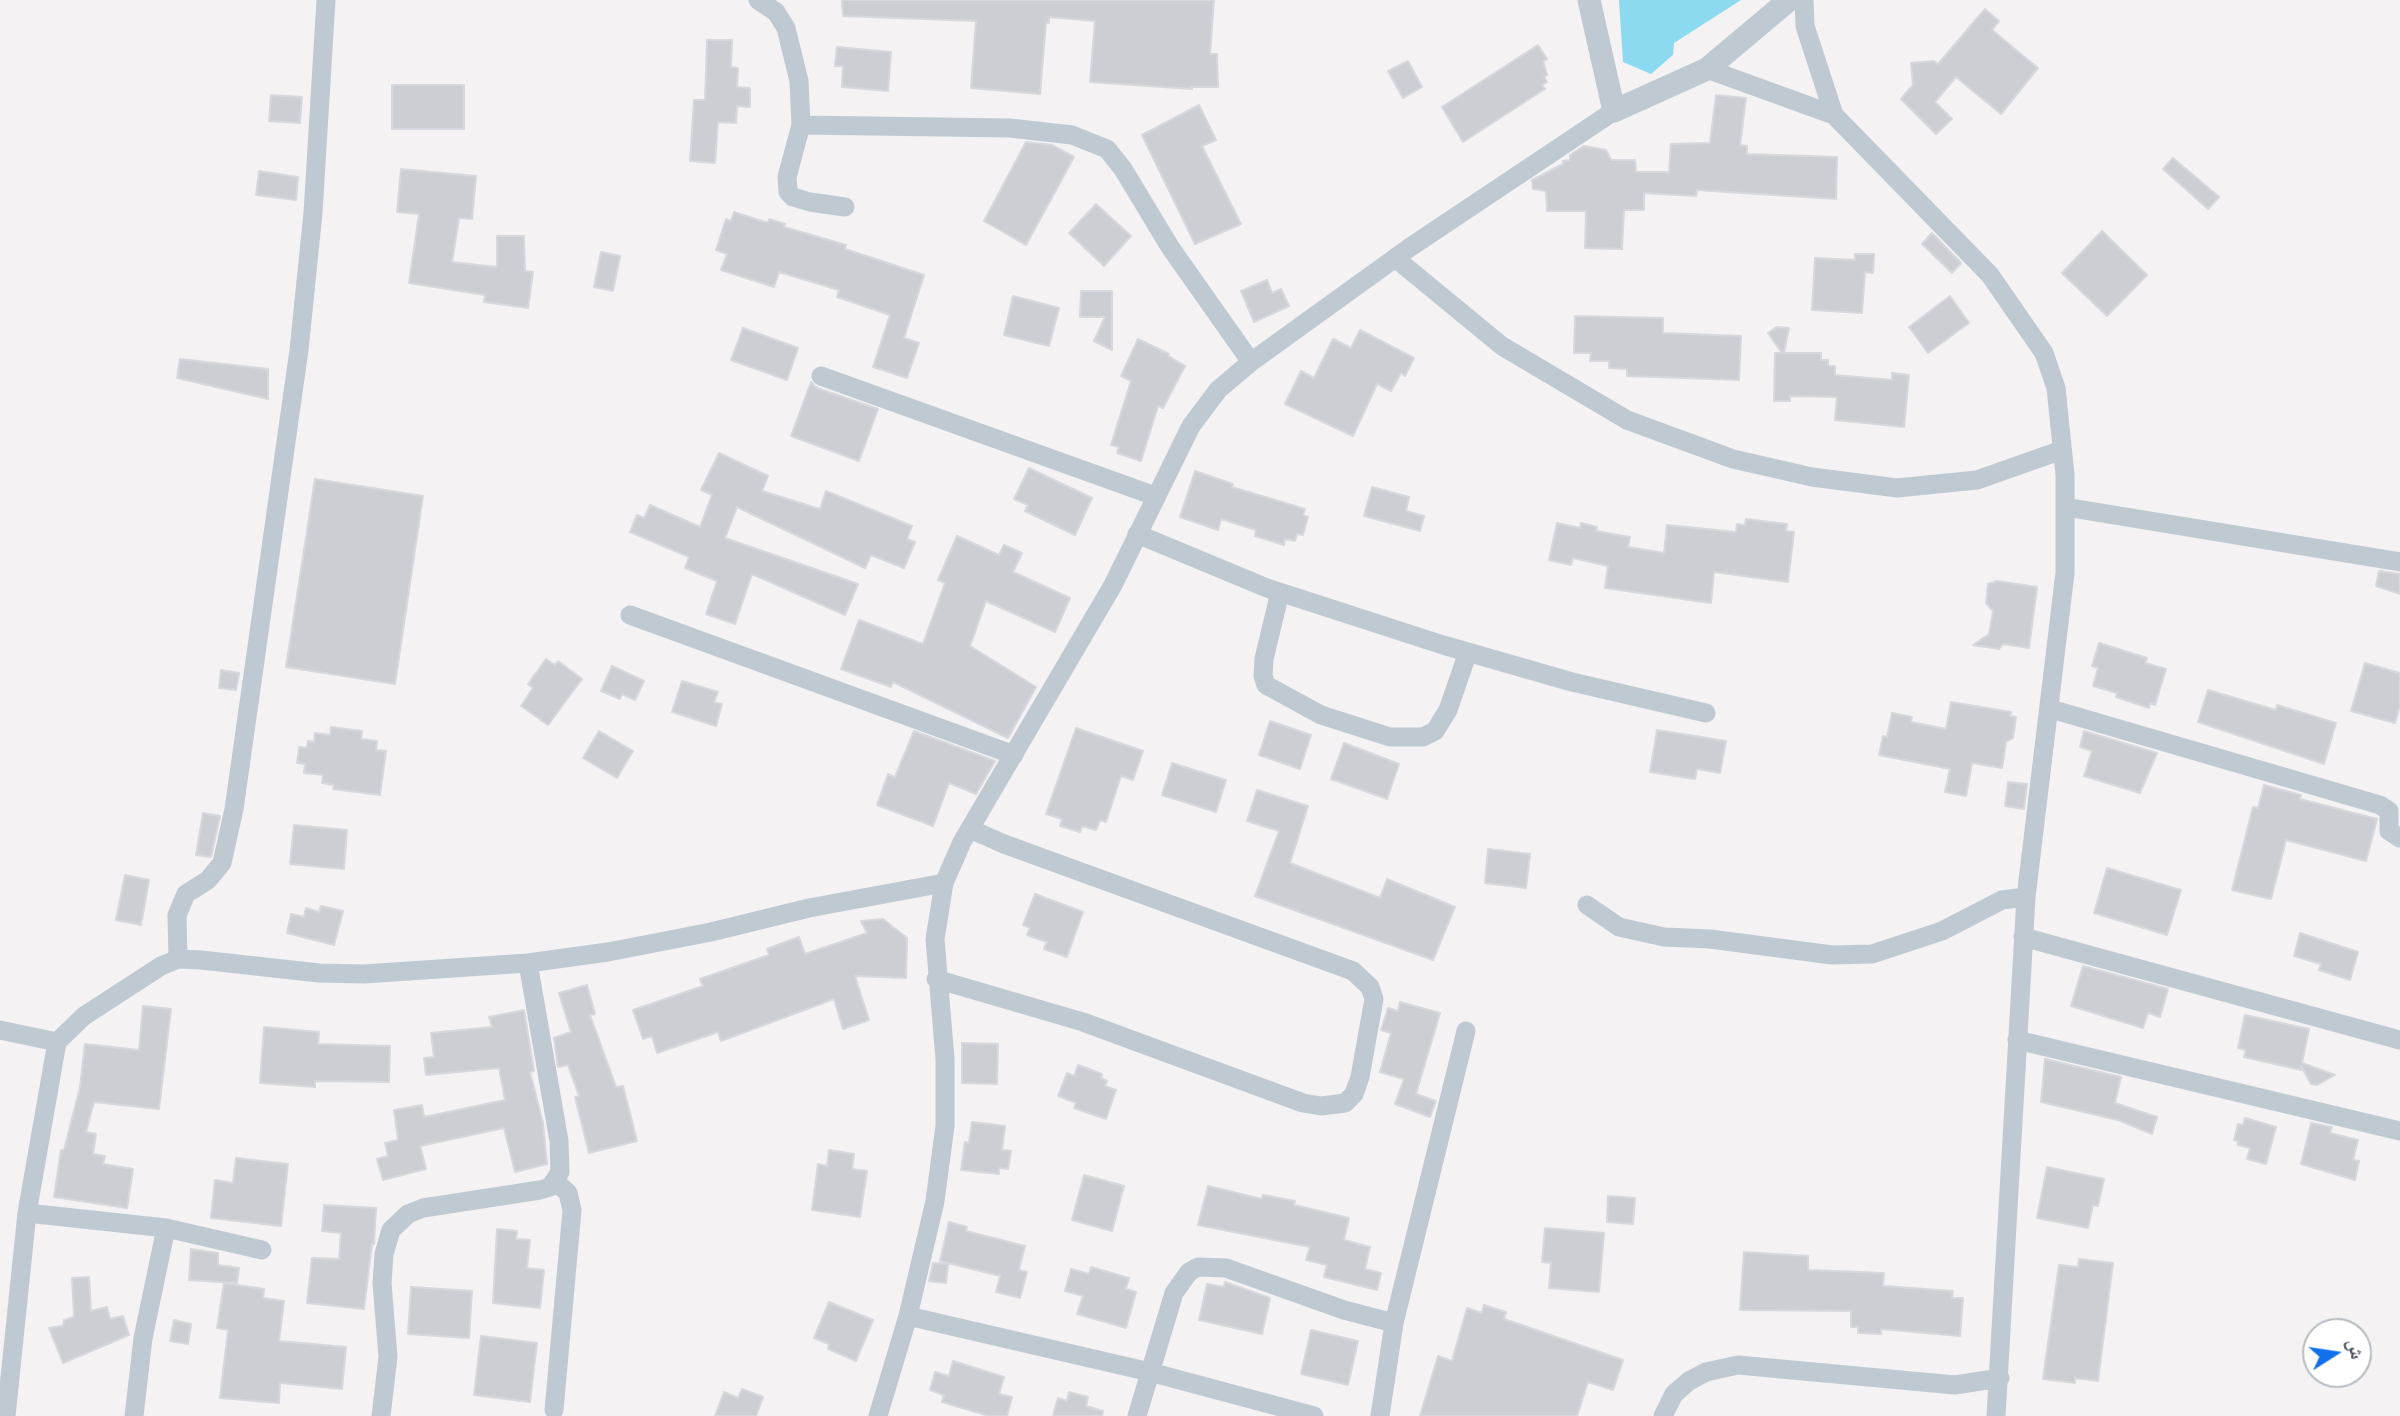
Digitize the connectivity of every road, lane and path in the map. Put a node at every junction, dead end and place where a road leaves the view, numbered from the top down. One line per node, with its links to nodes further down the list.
1 (326, 0): 31 (street)
2 (758, 0): 9 (street)
3 (1589, 0): 7 (street)
4 (1788, 0): 6 (street)
5 (1804, 0): 8 (street)
6 (1707, 69): 7 (street); 8 (street)
7 (1614, 111): 11 (street)
8 (1834, 115): 14 (street)
9 (801, 125): 10 (street); 12 (street)
10 (845, 208)
11 (1395, 258): 12 (street); 14 (street)
12 (1251, 362): 15 (street)
13 (821, 376): 15 (street)
14 (2062, 450): 16 (street)
15 (1155, 496): 17 (street)
16 (2065, 507): 18 (street); 22 (street)
17 (1137, 534): 19 (street); 24 (street)
18 (2400, 562)
19 (1280, 592): 21 (street); 21 (street)
20 (630, 615): 24 (street)
21 (1468, 652): 23 (street)
22 (2051, 709): 26 (street); 28 (street)
23 (1706, 713)
24 (1014, 755): 25 (street)
25 (970, 829): 27 (street); 33 (street)
26 (2400, 838)
27 (944, 883): 32 (street); 33 (street)
28 (2026, 897): 29 (street); 30 (street)
29 (1587, 905)
30 (2024, 937): 36 (street); 37 (street)
31 (178, 959): 32 (street); 38 (street)
32 (528, 963): 40 (street)
33 (936, 979): 44 (street)
34 (0, 1030): 38 (street)
35 (1466, 1031): 45 (street)
36 (2017, 1040): 39 (street); 47 (street)
37 (2400, 1040)
38 (57, 1042): 41 (street)
39 (2400, 1131)
40 (555, 1181): 48 (street); 51 (street)
41 (27, 1213): 42 (street); 49 (street)
42 (166, 1228): 43 (street); 50 (street)
43 (262, 1250)
44 (908, 1316): 46 (street); 52 (street)
45 (1394, 1323): 46 (street); 55 (street)
46 (1150, 1372): 53 (street); 54 (street)
47 (2000, 1378): 56 (street); 57 (street)
48 (554, 1410)
49 (6, 1416)
50 (134, 1416)
51 (380, 1416)
52 (878, 1416)
53 (1137, 1416)
54 (1314, 1416)
55 (1380, 1416)
56 (1663, 1416)
57 (1996, 1416)

